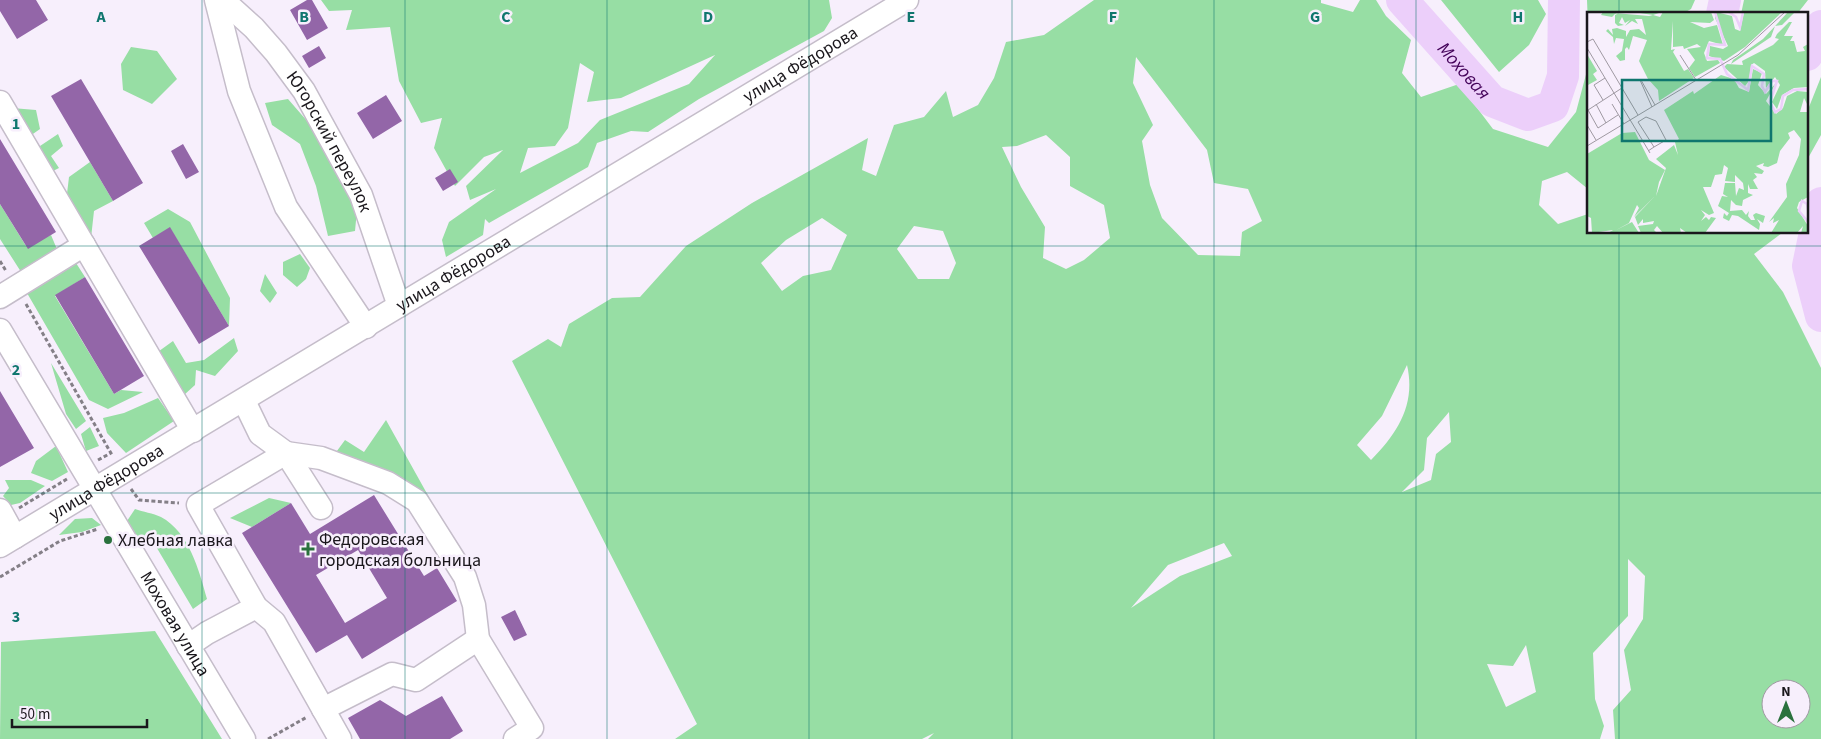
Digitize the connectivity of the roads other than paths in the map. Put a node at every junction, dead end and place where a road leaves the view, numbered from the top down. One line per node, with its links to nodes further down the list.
1 (216, 0): 8 (street)
2 (223, 0): 7 (street, Югорский переулок)
3 (903, 1): 7 (street, улица Фёдорова)
4 (0, 102): 5 (street)
5 (84, 245): 6 (street); 11 (street)
6 (8, 292)
7 (399, 306): 8 (street, улица Фёдорова)
8 (366, 327): 10 (street, улица Фёдорова)
9 (0, 330): 13 (street, Моховая улица)
10 (244, 401): 11 (street, улица Фёдорова); 12 (street)
11 (193, 430): 13 (street, улица Фёдорова)
12 (286, 452): 14 (street); 17 (street); 18 (street)
13 (95, 490): 16 (street, улица Фёдорова); 19 (street, Моховая улица)
14 (321, 508)
15 (2, 514): 16 (street)
16 (8, 542)
17 (256, 607): 19 (street); 20 (street)
18 (478, 639): 20 (street); 23 (street)
19 (188, 646): 21 (street, Моховая улица)
20 (323, 708): 22 (street)
21 (244, 739)
22 (340, 739)
23 (515, 739)

